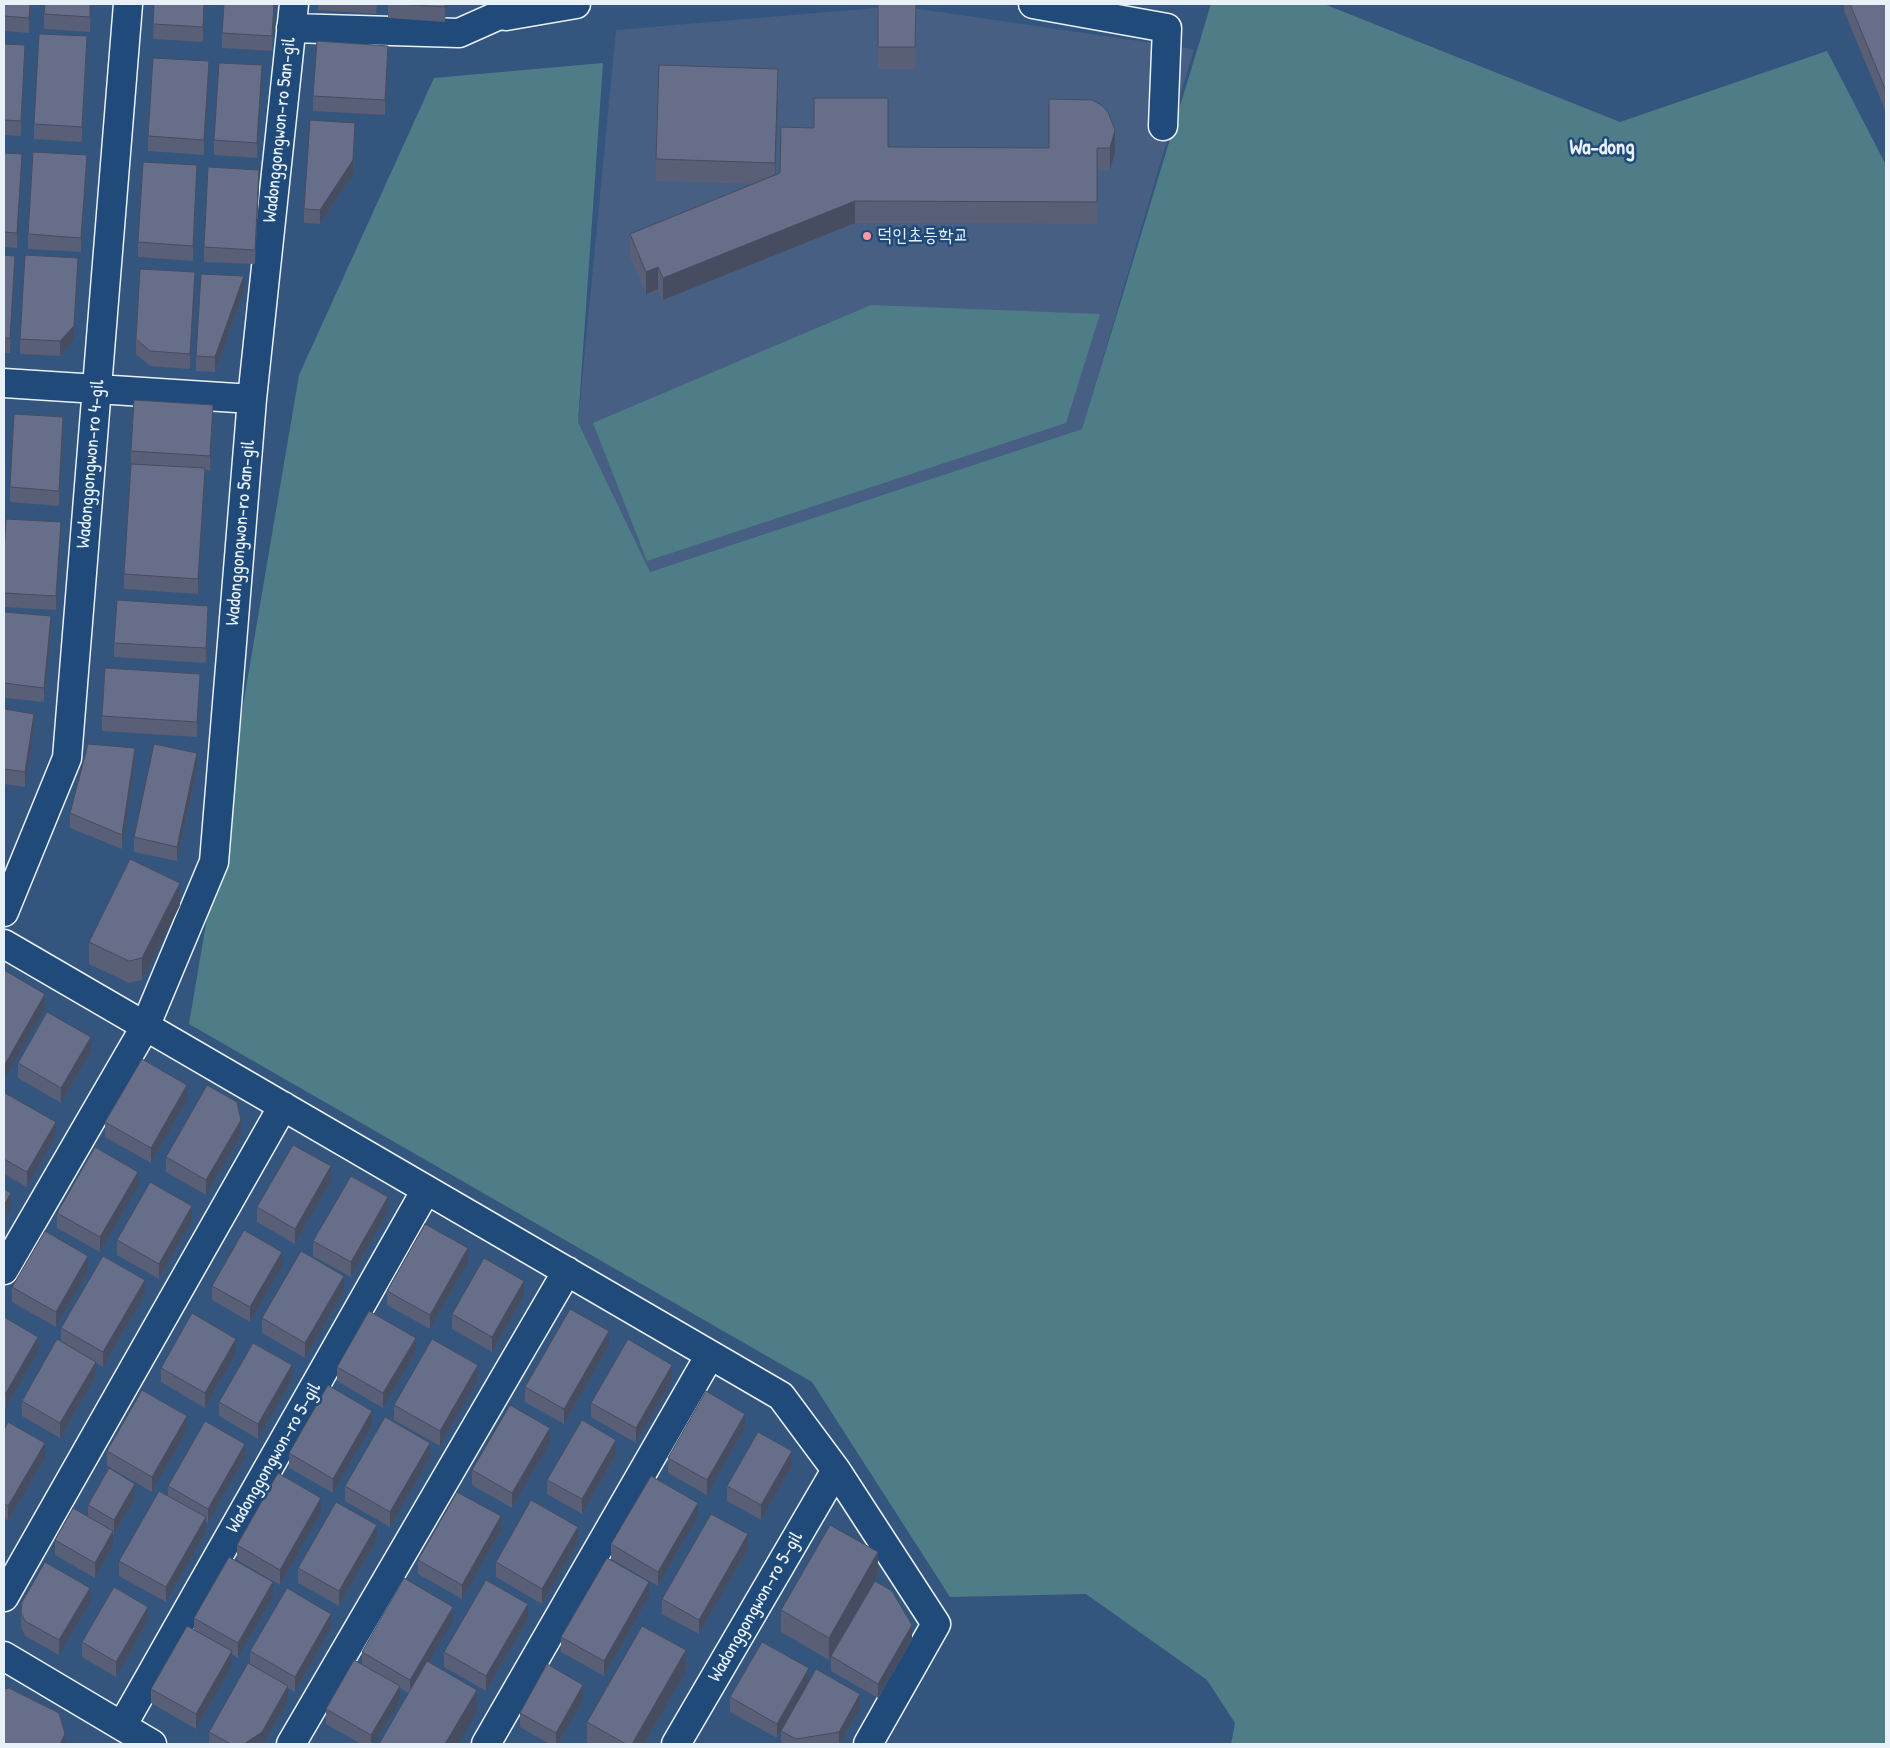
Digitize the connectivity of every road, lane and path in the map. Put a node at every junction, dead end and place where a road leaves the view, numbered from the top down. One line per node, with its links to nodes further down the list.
1 (128, 4): 9 (street, Wadonggongwon-ro 4-gil)
2 (524, 4): 6 (street, Wadonggongwon-ro 5an-gil)
3 (576, 4): 6 (street)
4 (1034, 4): 7 (street)
5 (292, 16): 6 (street, Wadonggongwon-ro 5an-gil); 10 (street, Wadonggongwon-ro 5an-gil)
6 (492, 18)
7 (1162, 126)
8 (4, 383): 9 (street)
9 (97, 389): 10 (street); 11 (street, Wadonggongwon-ro 4-gil)
10 (252, 399): 13 (street, Wadonggongwon-ro 5an-gil)
11 (4, 912)
12 (4, 944): 13 (street)
13 (146, 1026): 14 (street); 16 (street)
14 (283, 1106): 15 (street); 20 (street)
15 (426, 1190): 17 (street); 22 (street, Wadonggongwon-ro 5-gil)
16 (4, 1270)
17 (567, 1272): 18 (street); 24 (street)
18 (710, 1355): 19 (street); 25 (street)
19 (836, 1470): 26 (street, Wadonggongwon-ro 5-gil); 27 (street)
20 (4, 1598)
21 (4, 1656): 22 (street)
22 (122, 1726): 23 (street)
23 (152, 1744)
24 (291, 1744)
25 (486, 1744)
26 (676, 1744)
27 (868, 1744)

